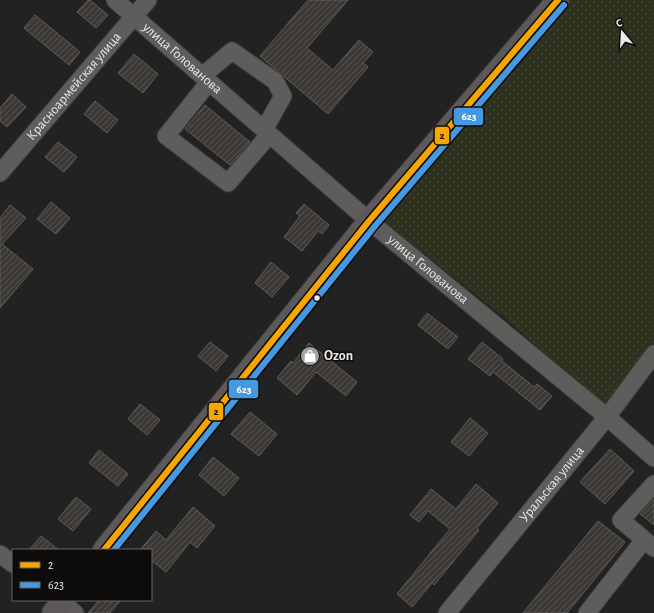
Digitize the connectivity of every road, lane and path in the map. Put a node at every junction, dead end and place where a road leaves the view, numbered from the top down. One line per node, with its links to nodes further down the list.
1 (115, 0): 4 (street, улица Голованова)
2 (148, 0): 4 (street, Красноармейская улица)
3 (558, 0): 8 (main road)
4 (134, 17): 5 (street, улица Голованова); 7 (street, Красноармейская улица)
5 (206, 79): 6 (street, улица Голованова); 6 (street); 6 (street)
6 (266, 132): 8 (street, улица Голованова)
7 (0, 173)
8 (369, 221): 10 (street, улица Голованова); 14 (main road)
9 (654, 354): 10 (street, Уральская улица)
10 (607, 417): 11 (street, улица Голованова); 17 (street, Уральская улица)
11 (654, 458)
12 (654, 484): 13 (street)
13 (649, 544): 18 (street)
14 (105, 549)
15 (0, 554): 16 (street)
16 (12, 563)
17 (447, 613)
18 (586, 613)

